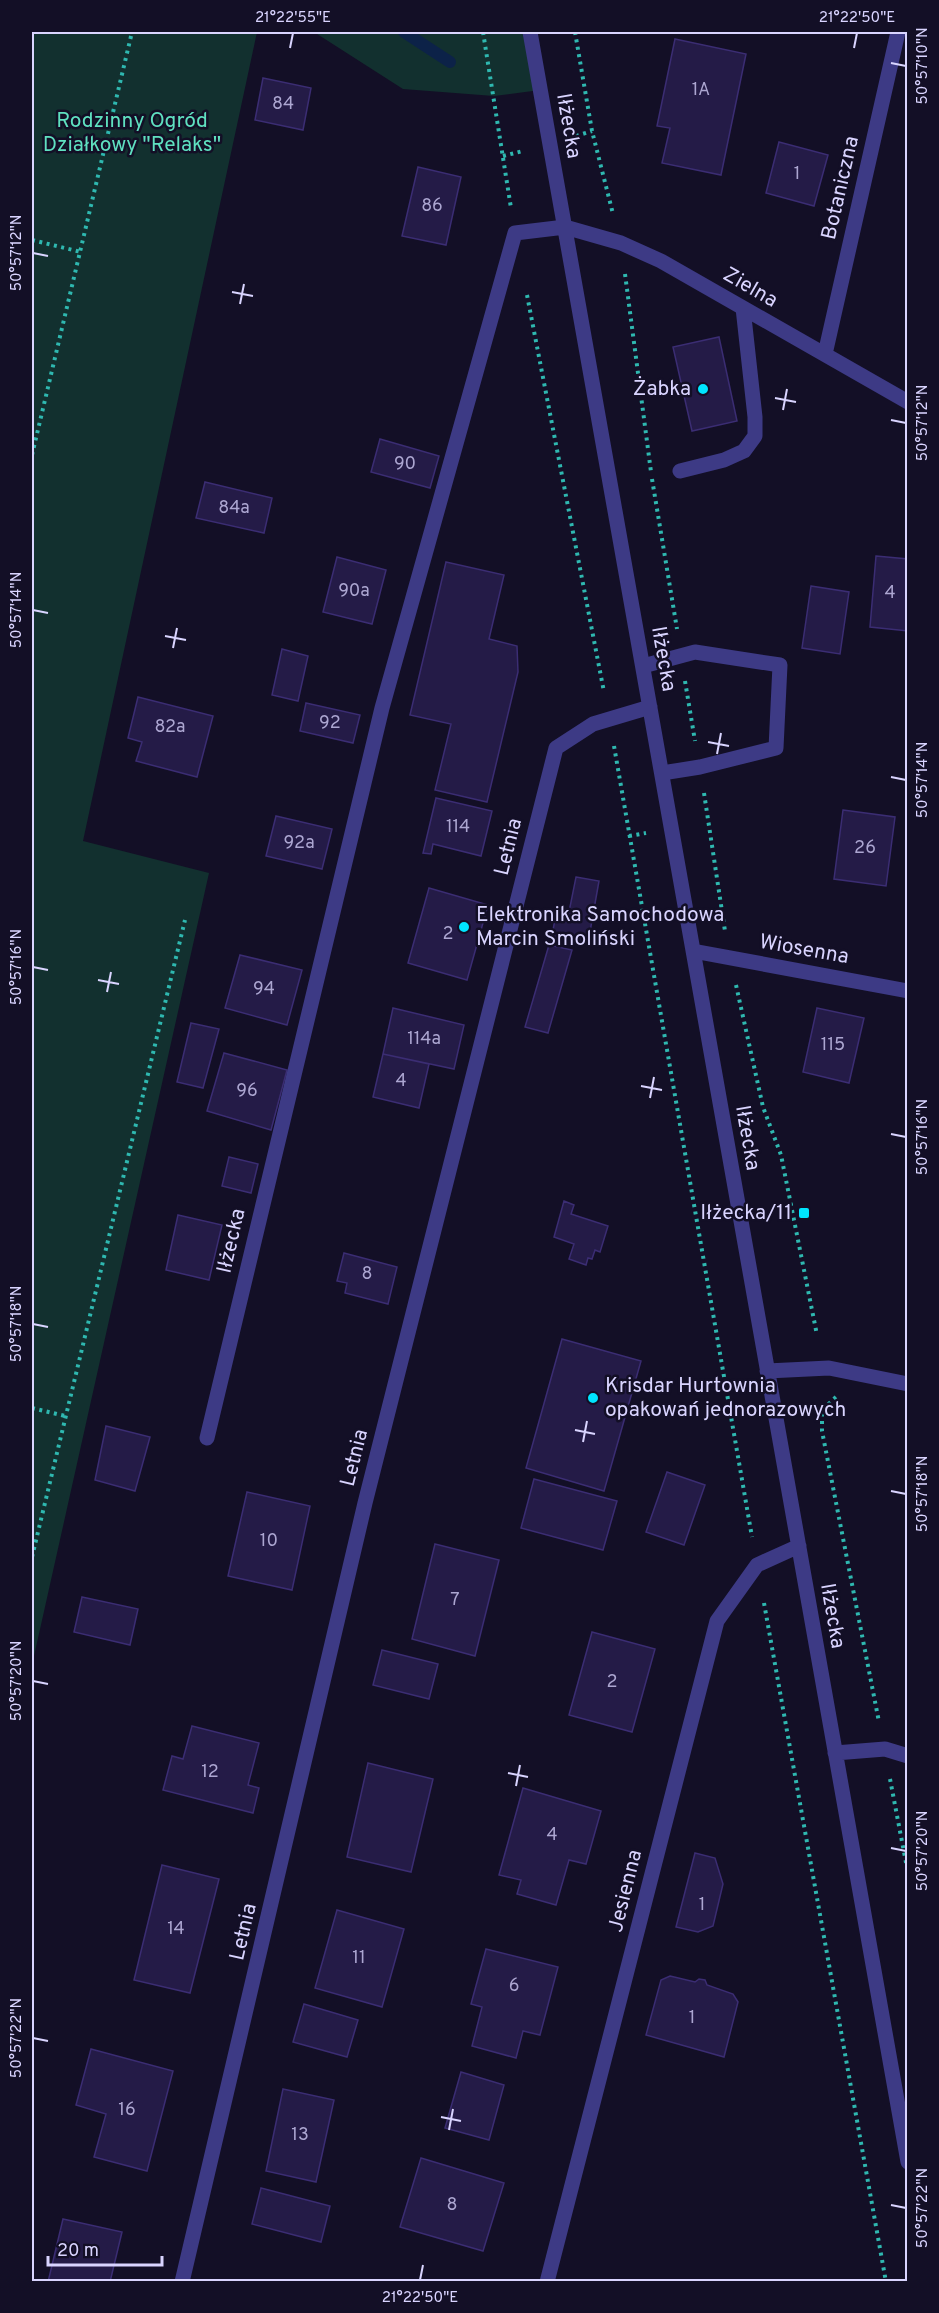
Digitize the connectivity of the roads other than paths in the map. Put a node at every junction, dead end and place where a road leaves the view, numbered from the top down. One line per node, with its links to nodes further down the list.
1 (530, 32): 3 (street, Iłżecka)
2 (898, 32): 5 (street, Botaniczna)
3 (565, 227): 4 (street, Zielna); 8 (street, Iłżecka); 15 (street, Iłżecka)
4 (743, 308): 5 (street, Zielna); 7 (street)
5 (825, 354): 6 (street, Zielna)
6 (908, 402)
7 (680, 471)
8 (643, 666): 9 (street, Iłżecka); 10 (street)
9 (650, 707): 10 (street, Iłżecka); 20 (street, Letnia)
10 (662, 773): 11 (street, Iłżecka)
11 (693, 951): 12 (street, Wiosenna); 13 (street, Iłżecka)
12 (908, 991)
13 (767, 1371): 14 (street); 16 (street, Iłżecka)
14 (908, 1384)
15 (207, 1438)
16 (799, 1546): 17 (street, Iłżecka); 21 (street, Jesienna)
17 (835, 1752): 18 (street); 19 (street, Iłżecka)
18 (908, 1756)
19 (908, 2162)
20 (182, 2282)
21 (547, 2282)

